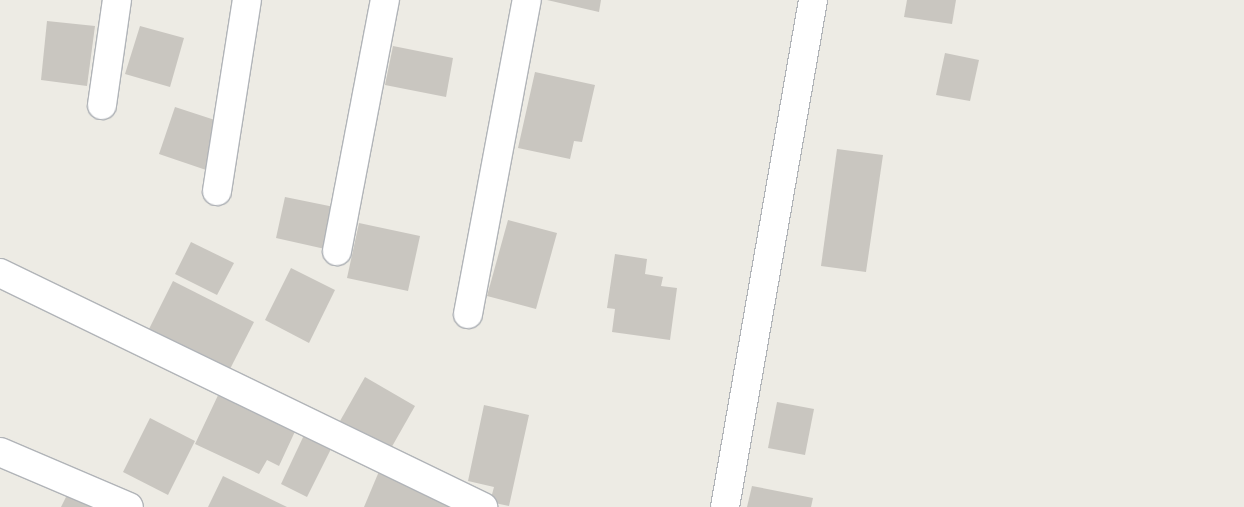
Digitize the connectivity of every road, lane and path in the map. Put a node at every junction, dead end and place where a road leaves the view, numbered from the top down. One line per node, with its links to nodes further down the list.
1 (117, 0): 6 (street)
2 (247, 0): 7 (street)
3 (385, 0): 8 (street)
4 (527, 0): 10 (street)
5 (813, 0): 14 (street)
6 (102, 105)
7 (217, 190)
8 (337, 251)
9 (0, 273): 13 (street)
10 (468, 314)
11 (0, 452): 12 (street)
12 (129, 507)
13 (483, 507)
14 (725, 507)

